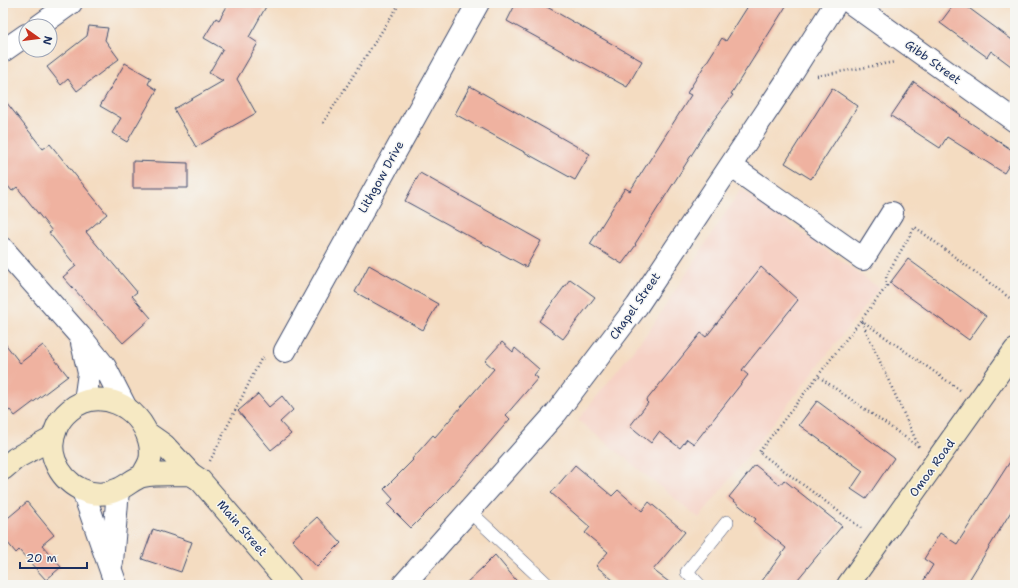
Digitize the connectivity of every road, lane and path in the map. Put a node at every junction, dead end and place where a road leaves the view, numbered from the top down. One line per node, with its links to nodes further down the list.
1 (71, 3): 6 (street)
2 (400, 3): 12 (path)
3 (478, 3): 20 (street, Lithgow Drive)
4 (836, 3): 10 (street, Chapel Street)
5 (851, 3): 9 (street, Gibb Street)
6 (50, 18)
7 (18, 41): 8 (street)
8 (3, 51)
9 (925, 56): 10 (path); 11 (street, Gibb Street)
10 (786, 82): 13 (street, Chapel Street)
11 (1015, 121)
12 (323, 123)
13 (731, 166): 14 (street); 35 (street, Chapel Street)
14 (892, 213)
15 (3, 249): 18 (street)
16 (1015, 302): 17 (path)
17 (861, 320): 21 (path); 23 (path); 27 (path)
18 (80, 336): 22 (street); 24 (street)
19 (1015, 350): 23 (street, Omoa Road)
20 (285, 351): 32 (path)
21 (818, 377): 27 (path); 37 (path)
22 (85, 401): 24 (street, Main Street); 26 (street, Main Street)
23 (978, 403): 28 (street, Omoa Road)
24 (125, 406): 25 (street, Main Street)
25 (147, 433): 31 (street, Main Street); 32 (street, Main Street)
26 (53, 438): 29 (street); 30 (street, Main Street)
27 (920, 447): 28 (path)
28 (939, 459): 37 (street, Omoa Road)
29 (10, 464): 30 (street)
30 (60, 472): 34 (street, Main Street)
31 (142, 476): 32 (street, Main Street); 33 (street, Main Street)
32 (196, 477): 39 (street, Main Street)
33 (118, 490): 34 (street, Main Street); 38 (street)
34 (83, 491): 38 (street)
35 (469, 511): 40 (street, Chapel Street); 41 (lane)
36 (727, 522): 42 (lane)
37 (879, 542): 43 (street, Omoa Road)
38 (113, 578)
39 (290, 585)
40 (403, 585)
41 (548, 585)
42 (699, 585)
43 (848, 585)

